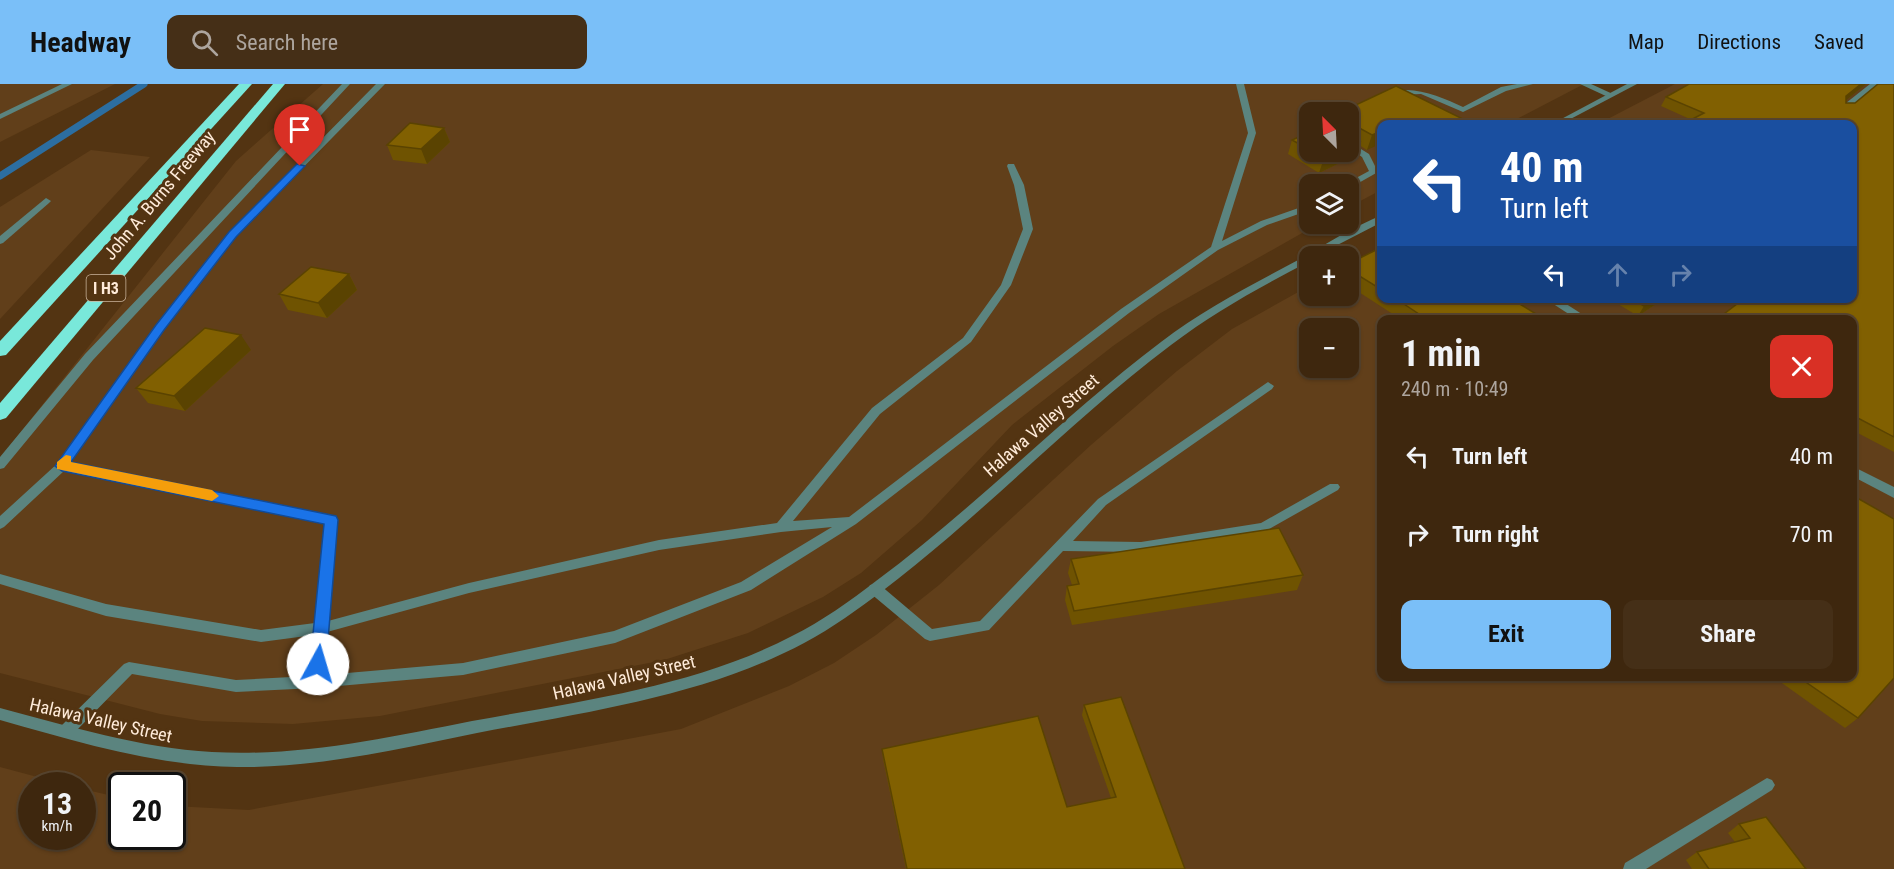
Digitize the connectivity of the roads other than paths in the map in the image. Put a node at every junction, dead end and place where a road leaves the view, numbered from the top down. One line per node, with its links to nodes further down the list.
1 (68, 84): 15 (street)
2 (246, 84): 29 (highway, John A. Burns Freeway / I H3)
3 (279, 84): 31 (highway, John A. Burns Freeway / I H3)
4 (346, 84): 32 (street)
5 (381, 84): 33 (street)
6 (1240, 84): 25 (street)
7 (1529, 84): 11 (street)
8 (1584, 84): 12 (street)
9 (1633, 84): 12 (street)
10 (1875, 84): 14 (street)
11 (1501, 87): 13 (street)
12 (1611, 95): 16 (street)
13 (1386, 97)
14 (1844, 109)
15 (0, 117)
16 (1564, 120)
17 (1359, 151): 19 (street)
18 (1011, 166): 39 (street)
19 (1359, 180)
20 (46, 201): 23 (street)
21 (1299, 211): 25 (street)
22 (1377, 221): 24 (street, Halawa Valley Street)
23 (0, 241)
24 (1330, 246)
25 (1215, 248): 37 (street)
26 (1299, 263): 42 (street, Halawa Valley Street)
27 (1557, 303): 28 (street)
28 (1578, 315)
29 (0, 351)
30 (1268, 386): 40 (street)
31 (0, 414)
32 (0, 465)
33 (62, 466): 38 (street); 43 (street)
34 (1857, 473): 36 (street)
35 (1334, 488): 40 (street)
36 (1894, 493)
37 (852, 521): 39 (street); 44 (street)
38 (0, 524)
39 (781, 527): 43 (street)
40 (1062, 546): 42 (street)
41 (0, 579): 43 (street)
42 (875, 589): 46 (street, Halawa Valley Street)
43 (322, 628): 44 (street)
44 (316, 682): 46 (street)
45 (0, 714): 46 (street, Halawa Valley Street)
46 (66, 731)
47 (1767, 785): 48 (street)
48 (1631, 869)

